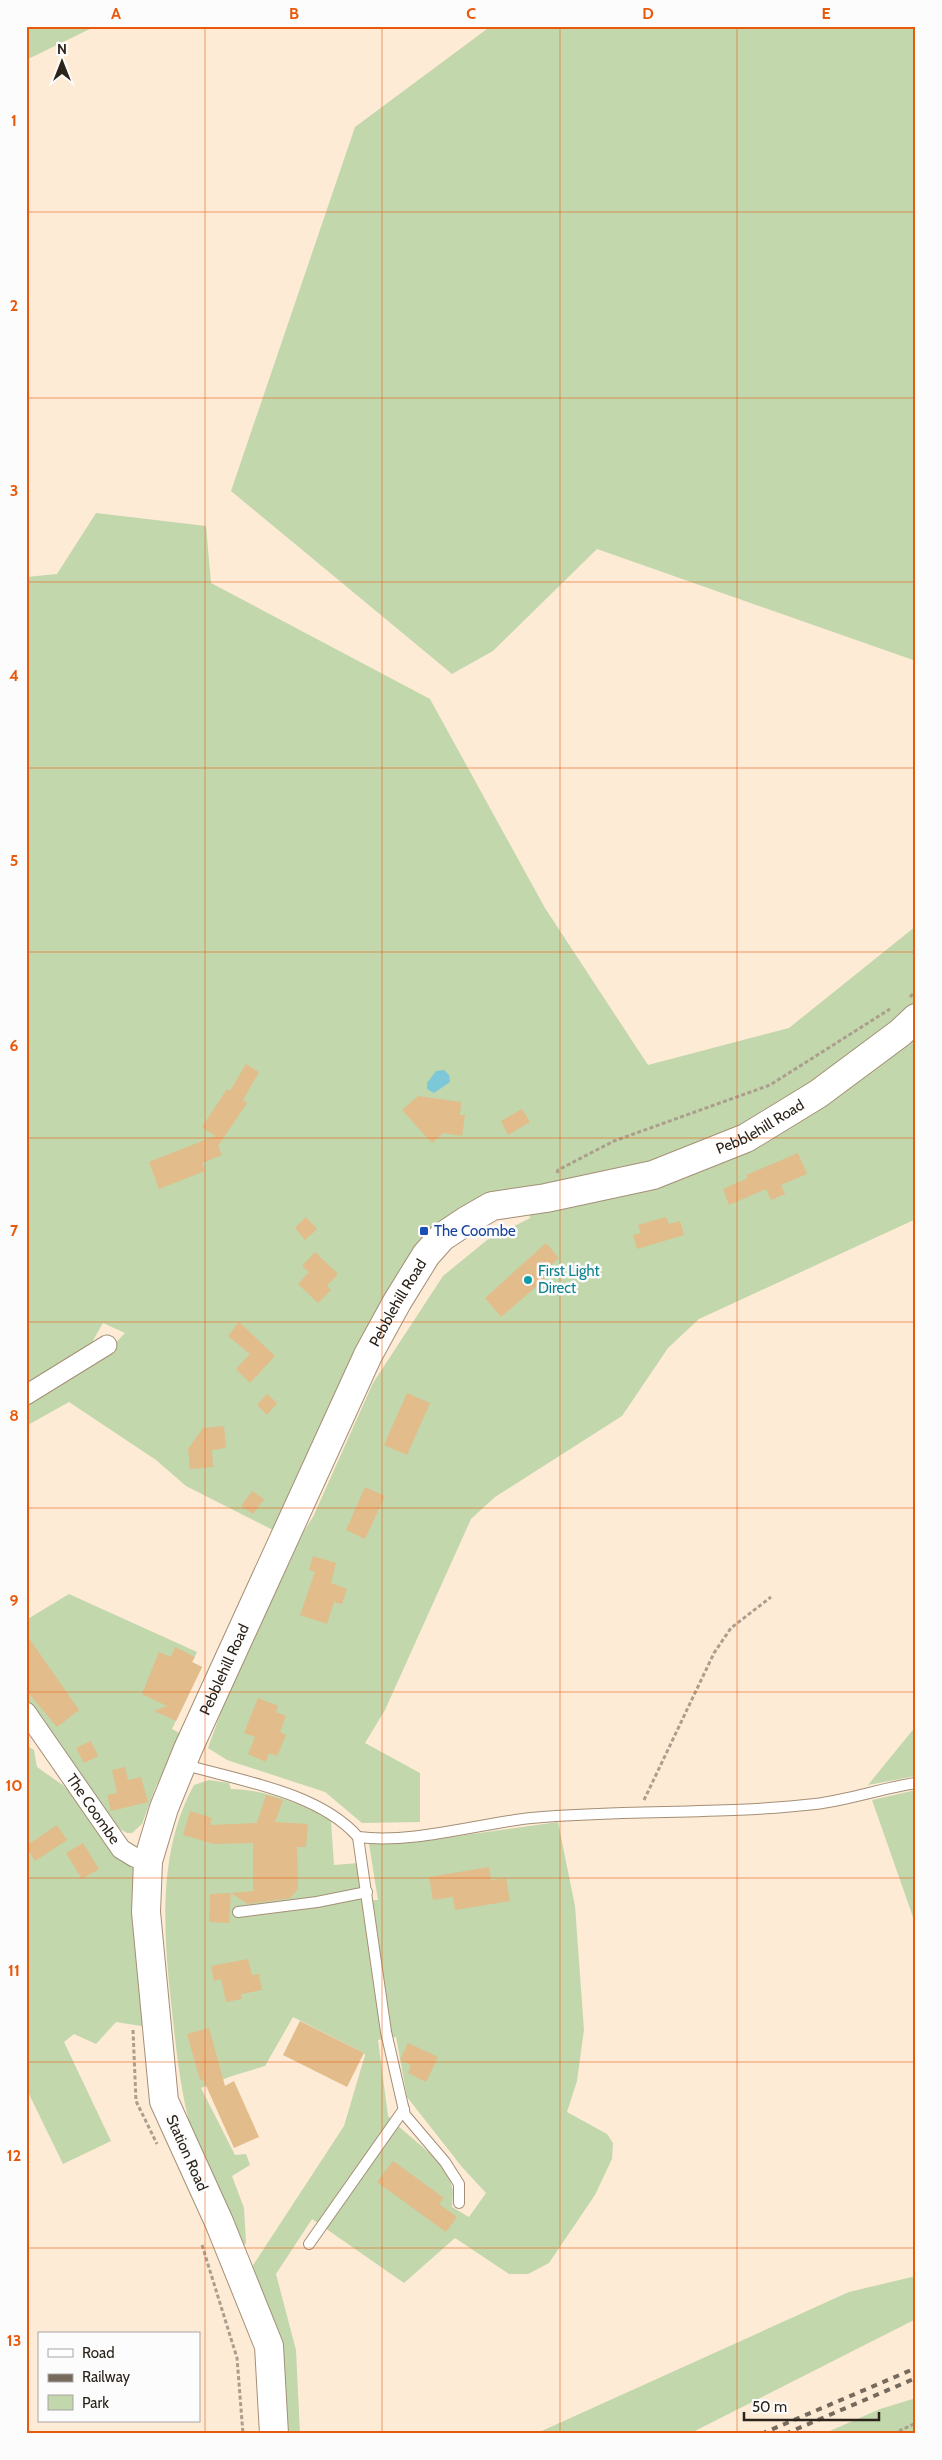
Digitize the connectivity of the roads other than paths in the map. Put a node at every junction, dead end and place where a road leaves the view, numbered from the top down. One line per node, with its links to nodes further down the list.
1 (904, 1009): 7 (main road, Pebblehill Road)
2 (107, 1345): 3 (street)
3 (26, 1395)
4 (26, 1712): 6 (street, The Coombe)
5 (26, 1734): 6 (lane)
6 (48, 1742): 10 (street, The Coombe)
7 (181, 1763): 9 (lane); 10 (main road, Pebblehill Road)
8 (916, 1783): 9 (lane)
9 (358, 1837): 11 (lane)
10 (148, 1861): 16 (main road, Station Road)
11 (367, 1892): 12 (lane); 13 (lane)
12 (238, 1912)
13 (404, 2109): 14 (lane); 15 (lane)
14 (459, 2203)
15 (309, 2244)
16 (274, 2434)

